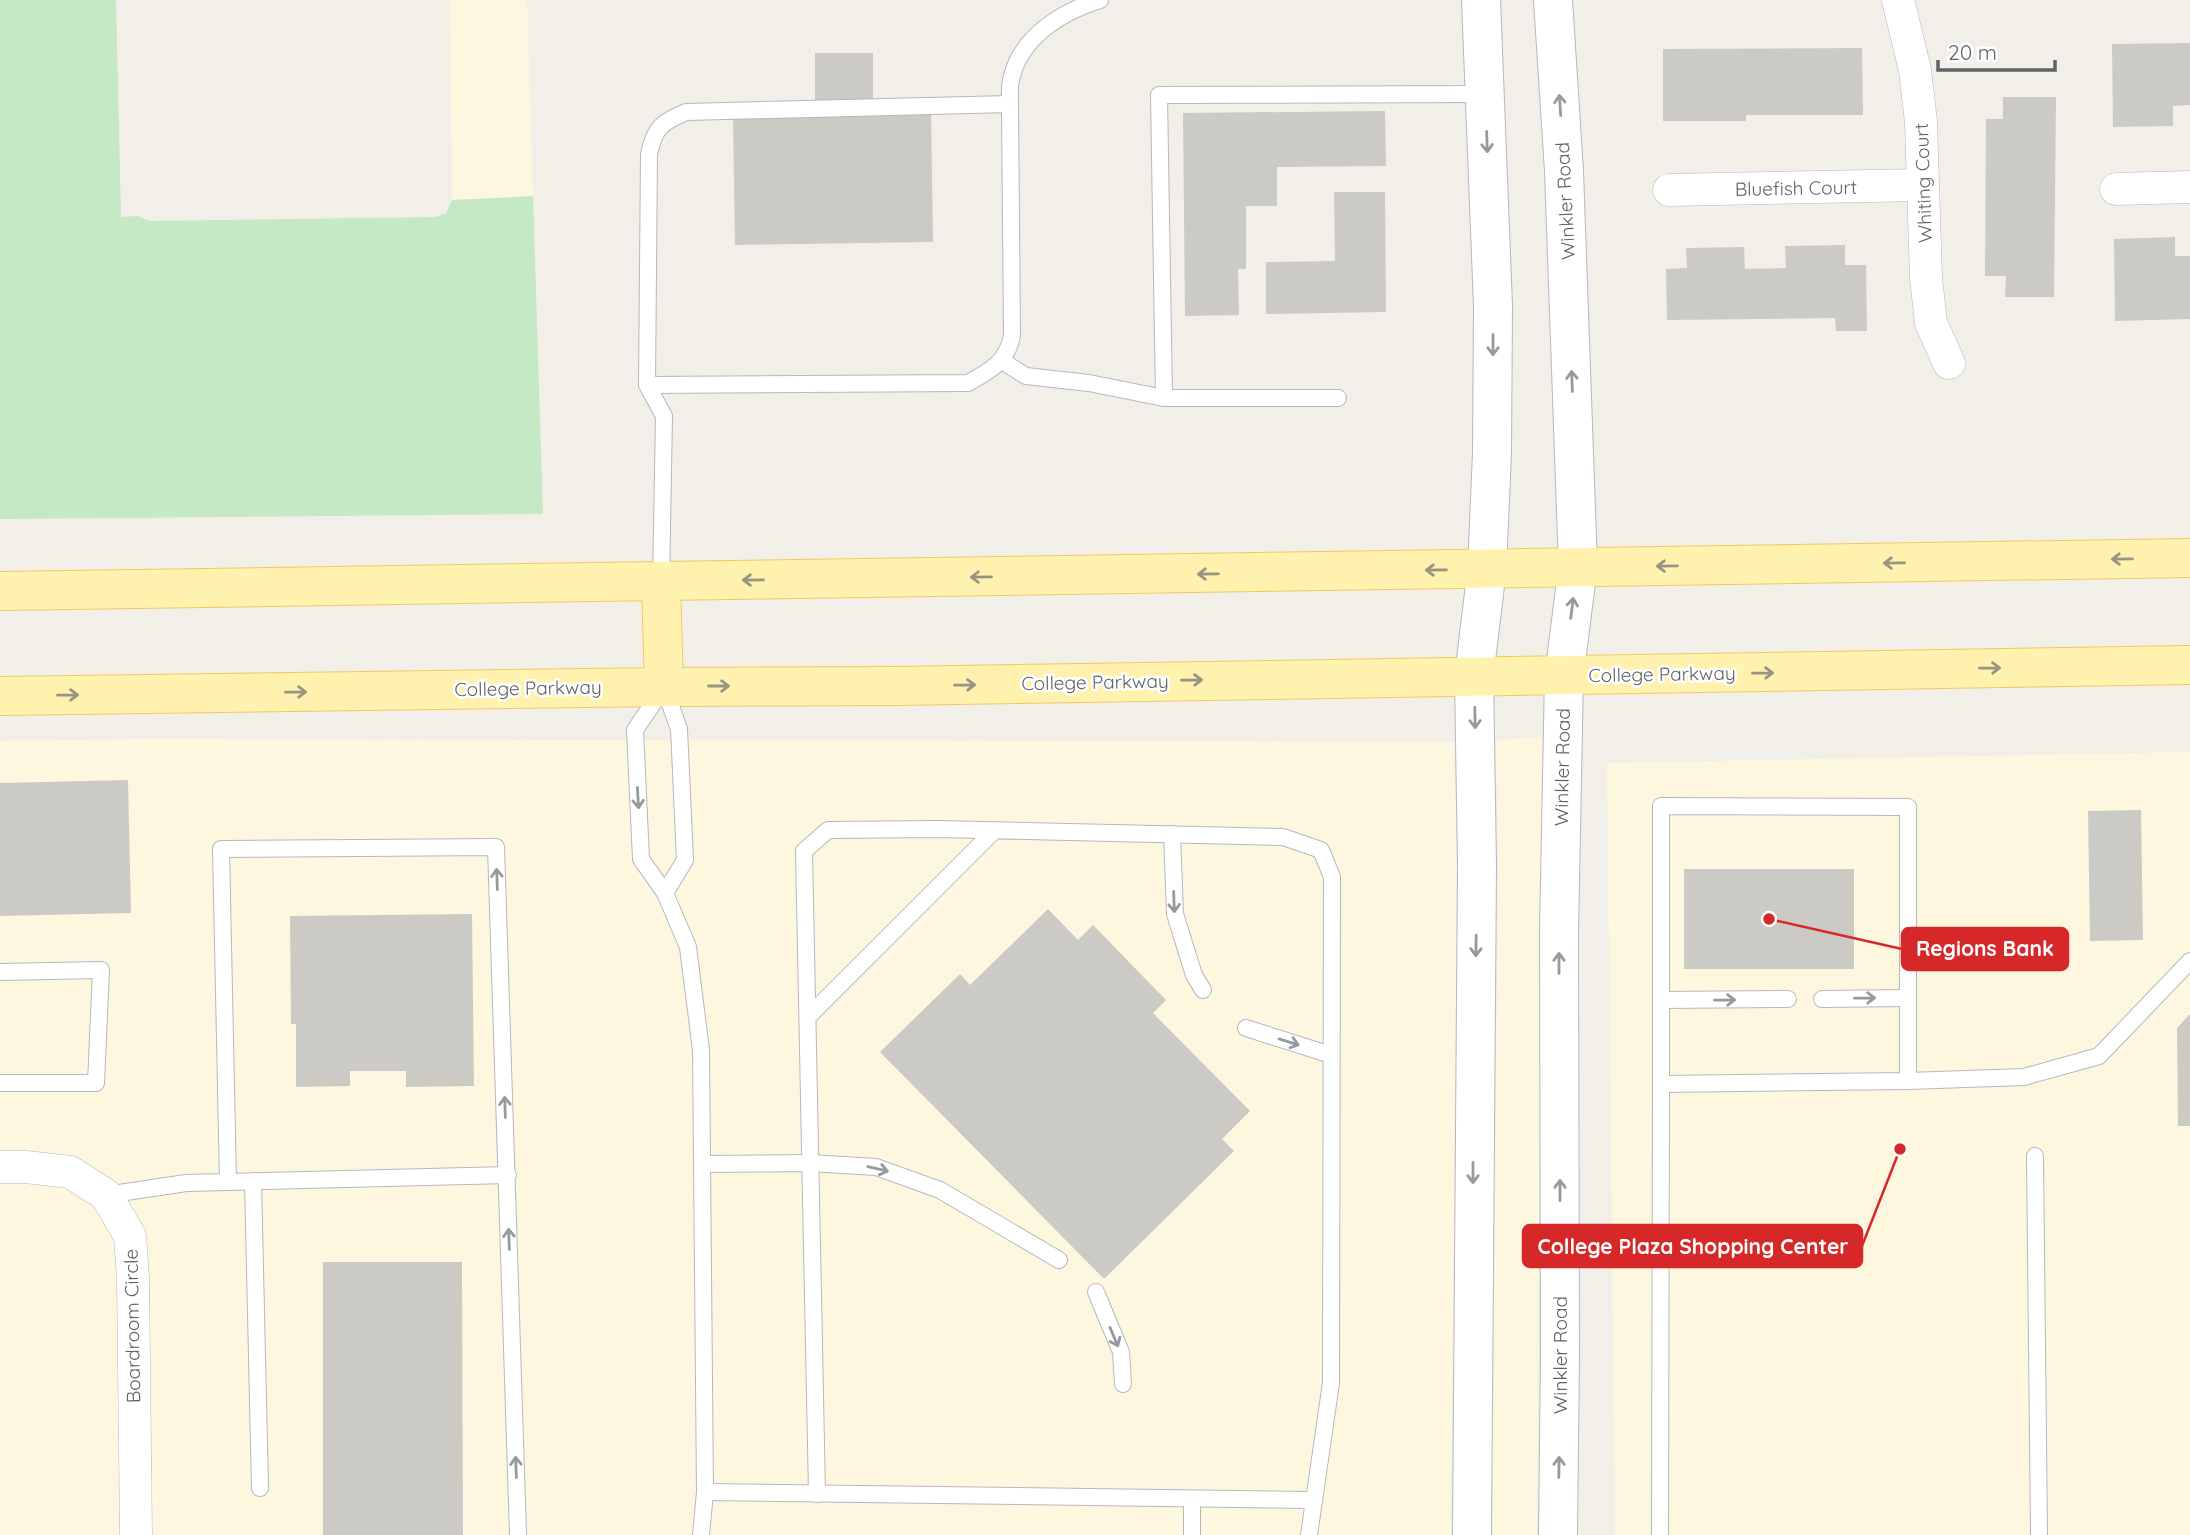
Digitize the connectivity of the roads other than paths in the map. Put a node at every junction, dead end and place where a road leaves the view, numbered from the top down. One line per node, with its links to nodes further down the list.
1 (1100, 0): 6 (lane)
2 (1481, 0): 5 (street)
3 (1553, 0): 17 (street, Winkler Road, one-way to 3)
4 (1898, 0): 7 (street, Whiting Court)
5 (1485, 94): 14 (lane); 18 (street, one-way to 18)
6 (1010, 104): 11 (lane); 13 (lane)
7 (1923, 185): 10 (street, Bluefish Court); 12 (street, Whiting Court)
8 (2190, 187): 9 (street)
9 (2116, 189)
10 (1668, 190)
11 (1002, 361): 13 (lane); 14 (lane)
12 (1949, 363)
13 (647, 385): 19 (lane)
14 (1164, 398): 15 (lane)
15 (1338, 398)
16 (2190, 558): 17 (main road, one-way to 17)
17 (1578, 567): 18 (main road); 23 (street, Winkler Road, one-way to 17)
18 (1487, 569): 19 (main road, one-way to 19); 22 (street)
19 (661, 582): 20 (main road); 24 (main road)
20 (0, 591)
21 (2190, 664): 23 (main road, College Parkway, one-way to 21)
22 (1474, 676): 23 (main road, College Parkway); 24 (main road, College Parkway, one-way to 22); 63 (street, one-way to 63)
23 (1564, 676): 64 (street, Winkler Road, one-way to 23)
24 (664, 687): 25 (main road, College Parkway, one-way to 24); 28 (lane); 28 (lane, one-way to 28)
25 (0, 696)
26 (994, 831): 27 (lane); 36 (lane); 36 (lane)
27 (1172, 834): 31 (lane, one-way to 31); 38 (lane)
28 (665, 893): 44 (lane)
29 (2190, 961): 39 (lane)
30 (0, 972): 40 (lane)
31 (1203, 990)
32 (1908, 998): 34 (lane, one-way to 32); 35 (lane); 39 (lane)
33 (1788, 999): 35 (lane, one-way to 33)
34 (1822, 999)
35 (1661, 1000): 41 (lane)
36 (808, 1017): 43 (lane)
37 (1246, 1028): 38 (lane, one-way to 38)
38 (1331, 1055): 57 (lane)
39 (1908, 1081): 41 (lane)
40 (0, 1083)
41 (1661, 1084): 65 (lane)
42 (2035, 1156): 66 (lane)
43 (810, 1163): 44 (lane); 50 (lane, one-way to 50); 55 (lane)
44 (702, 1164): 54 (lane)
45 (0, 1167): 49 (street, Boardroom Circle)
46 (508, 1175): 47 (lane); 48 (lane, one-way to 48); 59 (lane, one-way to 46)
47 (253, 1181): 48 (lane); 53 (lane)
48 (228, 1182): 49 (lane)
49 (106, 1195): 58 (street, Boardroom Circle)
50 (1059, 1260)
51 (1096, 1292): 52 (lane, one-way to 52)
52 (1123, 1384)
53 (260, 1488)
54 (705, 1492): 55 (lane); 60 (lane)
55 (817, 1494): 56 (lane)
56 (1192, 1499): 57 (lane); 61 (lane)
57 (1314, 1500): 62 (lane)
58 (135, 1535)
59 (518, 1535)
60 (701, 1535)
61 (1192, 1535)
62 (1309, 1535)
63 (1472, 1535)
64 (1558, 1535)
65 (1660, 1535)
66 (2039, 1535)

